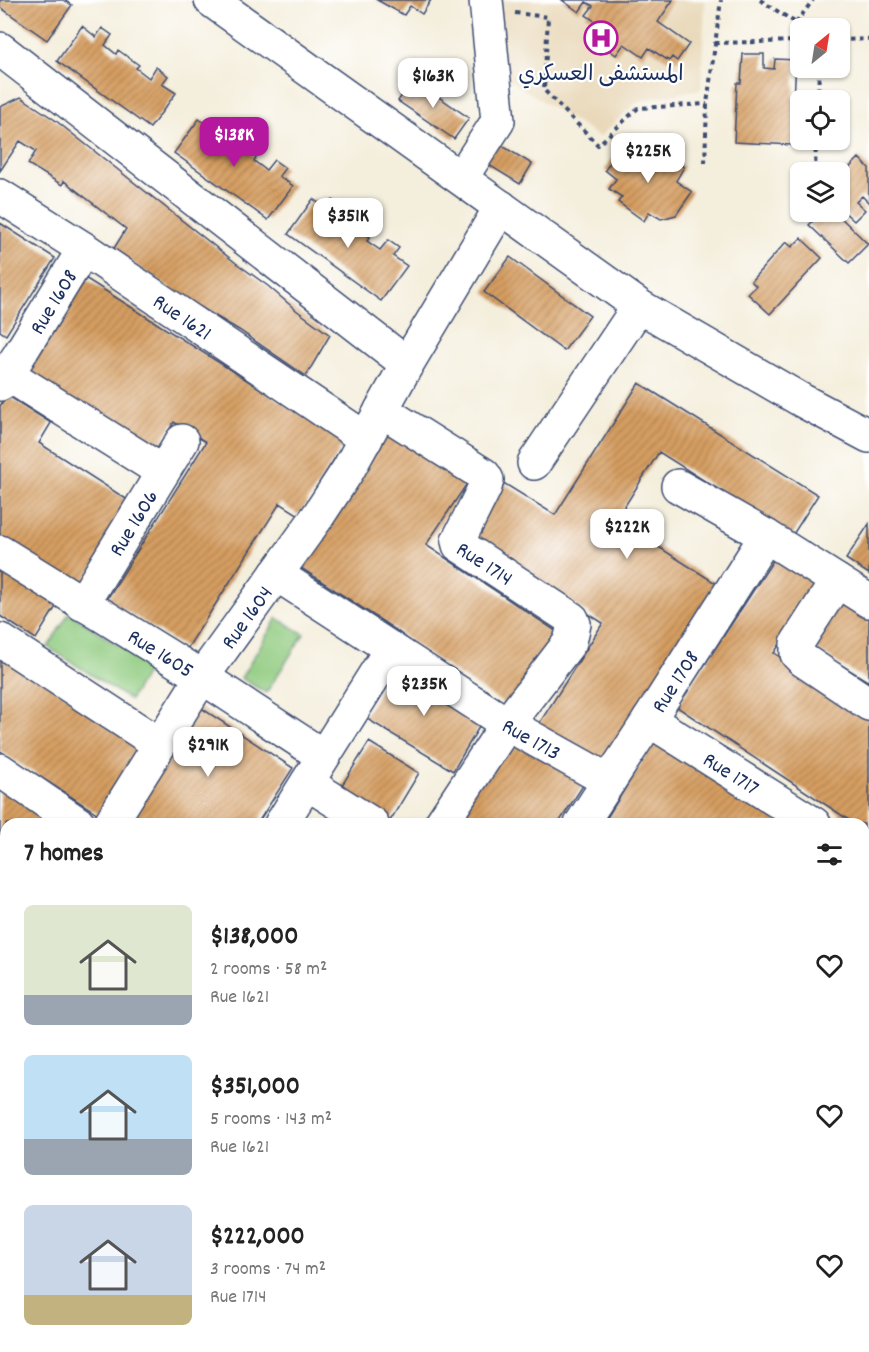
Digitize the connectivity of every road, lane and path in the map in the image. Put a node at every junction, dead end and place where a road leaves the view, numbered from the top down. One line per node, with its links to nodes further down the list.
1 (211, 0): 15 (street)
2 (721, 0): 11 (path)
3 (760, 0): 7 (path)
4 (813, 0): 6 (path)
5 (487, 5): 13 (path); 15 (street)
6 (800, 18)
7 (790, 19)
8 (869, 39): 9 (path)
9 (850, 40)
10 (790, 41): 11 (path)
11 (715, 43): 13 (path)
12 (6, 61): 20 (street)
13 (707, 104): 14 (path)
14 (705, 163)
15 (461, 178): 17 (street)
16 (0, 196): 18 (street, Rue 1621)
17 (501, 207): 19 (street); 20 (street, Rue 1604)
18 (84, 249): 21 (street, Rue 1608); 24 (street, Rue 1621)
19 (639, 306): 23 (street); 26 (street)
20 (407, 364): 22 (street, Rue 1604)
21 (6, 365): 27 (street)
22 (381, 410): 24 (street, Rue 1604); 40 (street, Rue 1714)
23 (869, 436)
24 (366, 439): 31 (street, Rue 1604)
25 (183, 441): 27 (street, Rue 1606)
26 (534, 464)
27 (163, 472): 34 (street, Rue 1606)
28 (678, 486): 29 (street)
29 (766, 536): 32 (street); 39 (street, Rue 1708)
30 (0, 552): 34 (street, Rue 1605)
31 (276, 574): 36 (street, Rue 1713); 37 (street, Rue 1604)
32 (837, 581): 33 (street); 38 (street)
33 (869, 601)
34 (82, 604): 37 (street, Rue 1605)
35 (0, 640): 41 (street)
36 (391, 649): 40 (street, Rue 1713); 42 (street)
37 (202, 677): 41 (street, Rue 1604); 42 (street, Rue 1605)
38 (869, 704)
39 (649, 720): 44 (street, Rue 1708); 52 (street, Rue 1717)
40 (507, 724): 44 (street, Rue 1713); 50 (street)
41 (159, 744): 47 (street, Rue 1604)
42 (323, 756): 45 (street)
43 (0, 770): 46 (street)
44 (609, 781): 51 (street, Rue 1708)
45 (307, 783): 48 (street); 49 (street)
46 (70, 818)
47 (114, 818)
48 (285, 818)
49 (362, 818)
50 (445, 818)
51 (585, 818)
52 (806, 818)

